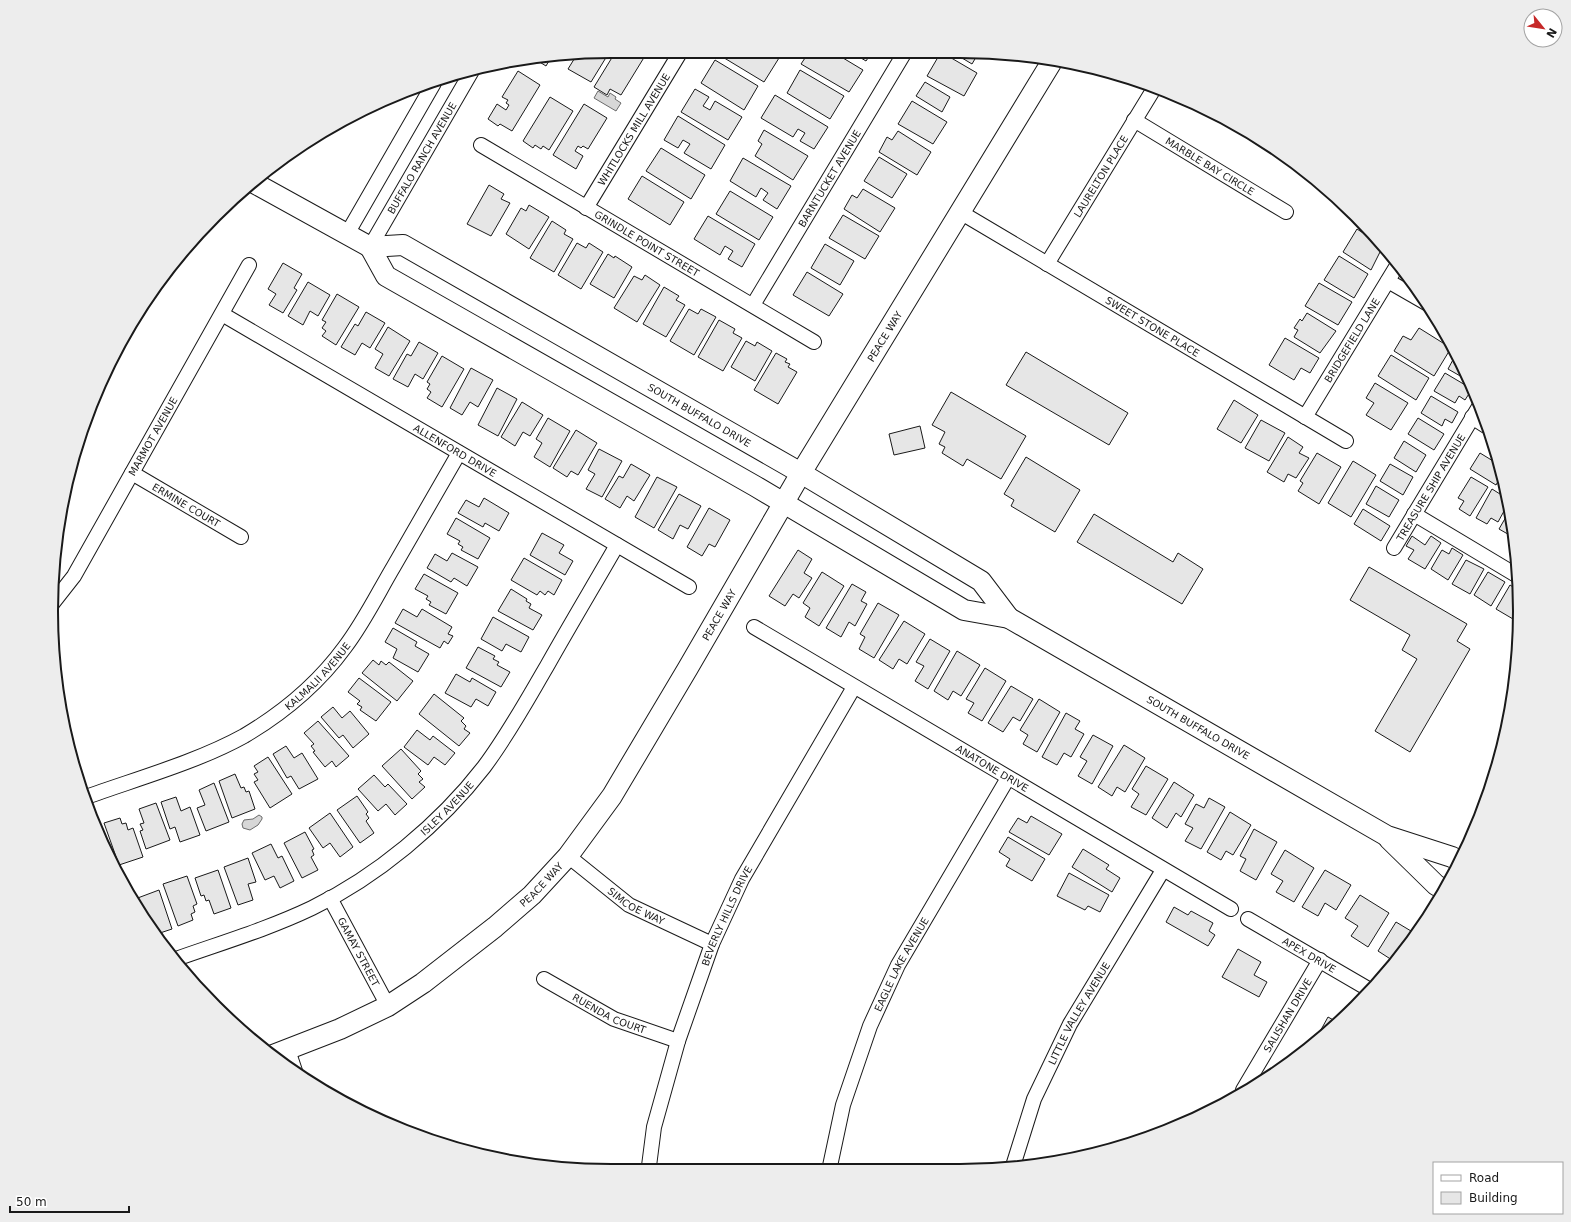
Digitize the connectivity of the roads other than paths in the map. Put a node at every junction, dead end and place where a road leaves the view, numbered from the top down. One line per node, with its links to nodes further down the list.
1 (677, 58): 10 (street, WHITLOCKS MILL AVENUE)
2 (901, 58): 20 (street, BARNTUCKET AVENUE)
3 (1049, 66): 11 (main road, PEACE WAY)
4 (468, 77): 14 (street, BUFFALO RANCH AVENUE)
5 (431, 88): 13 (street)
6 (1151, 92): 7 (street, LAURELTON PLACE)
7 (1134, 120): 12 (street, MARBLE BAY CIRCLE); 15 (street, LAURELTON PLACE)
8 (481, 146): 10 (street, GRINDLE POINT STREET)
9 (258, 185): 13 (main road)
10 (586, 208): 20 (street, GRINDLE POINT STREET)
11 (960, 212): 15 (street, SWEET STONE PLACE); 29 (main road, PEACE WAY)
12 (1286, 212)
13 (347, 234): 14 (main road)
14 (370, 247): 29 (main road, SOUTH BUFFALO DRIVE); 31 (main road, SOUTH BUFFALO DRIVE)
15 (1047, 264): 24 (street, SWEET STONE PLACE)
16 (249, 266): 21 (street, MARMOT AVENUE)
17 (1395, 269): 18 (street, BRIDGEFIELD LANE)
18 (1388, 281): 19 (street); 24 (street, BRIDGEFIELD LANE)
19 (1415, 296)
20 (753, 305): 22 (street, GRINDLE POINT STREET)
21 (222, 314): 28 (street, ALLENFORD DRIVE); 30 (street, MARMOT AVENUE)
22 (814, 342)
23 (1476, 412): 25 (street, TREASURE SHIP AVENUE)
24 (1305, 417): 27 (street, SWEET STONE PLACE)
25 (1472, 418): 26 (street); 32 (street, TREASURE SHIP AVENUE)
26 (1480, 423)
27 (1346, 441)
28 (459, 454): 34 (street, ALLENFORD DRIVE); 43 (street, KALMALII AVENUE)
29 (801, 473): 31 (main road, PEACE WAY); 39 (main road, SOUTH BUFFALO DRIVE)
30 (132, 474): 33 (street, ERMINE COURT); 38 (street, MARMOT AVENUE)
31 (783, 503): 39 (main road, SOUTH BUFFALO DRIVE); 45 (main road, PEACE WAY)
32 (1414, 514): 35 (street, TREASURE SHIP AVENUE); 36 (street)
33 (241, 537)
34 (617, 545): 37 (street, ALLENFORD DRIVE); 49 (street, ISLEY AVENUE)
35 (1394, 548)
36 (1512, 572)
37 (689, 587)
38 (58, 597)
39 (1009, 618): 44 (main road, SOUTH BUFFALO DRIVE)
40 (754, 627): 41 (street, ANATONE DRIVE)
41 (854, 686): 42 (street, ANATONE DRIVE); 52 (street, BEVERLY HILLS DRIVE)
42 (1008, 778): 47 (street, ANATONE DRIVE); 63 (street, EAGLE LAKE AVENUE)
43 (90, 796)
44 (1387, 836): 46 (main road, SOUTH BUFFALO DRIVE); 48 (main road, SOUTH BUFFALO DRIVE)
45 (568, 856): 52 (street, SIMCOE WAY); 57 (main road, PEACE WAY)
46 (1455, 858)
47 (1163, 870): 50 (street, ANATONE DRIVE); 61 (street, LITTLE VALLEY AVENUE)
48 (1440, 887)
49 (330, 898): 53 (street, ISLEY AVENUE); 57 (street, GAMAY STREET)
50 (1231, 909)
51 (1248, 919): 54 (street, APEX DRIVE)
52 (712, 944): 58 (street, BEVERLY HILLS DRIVE)
53 (180, 958)
54 (1320, 960): 56 (street, APEX DRIVE); 60 (street, SALISHAN DRIVE)
55 (544, 979): 58 (street, RUENDA COURT)
56 (1365, 987)
57 (388, 1006): 59 (main road, PEACE WAY)
58 (678, 1041): 62 (street, BEVERLY HILLS DRIVE)
59 (281, 1052)
60 (1247, 1083)
61 (1015, 1161)
62 (649, 1164)
63 (830, 1164)

